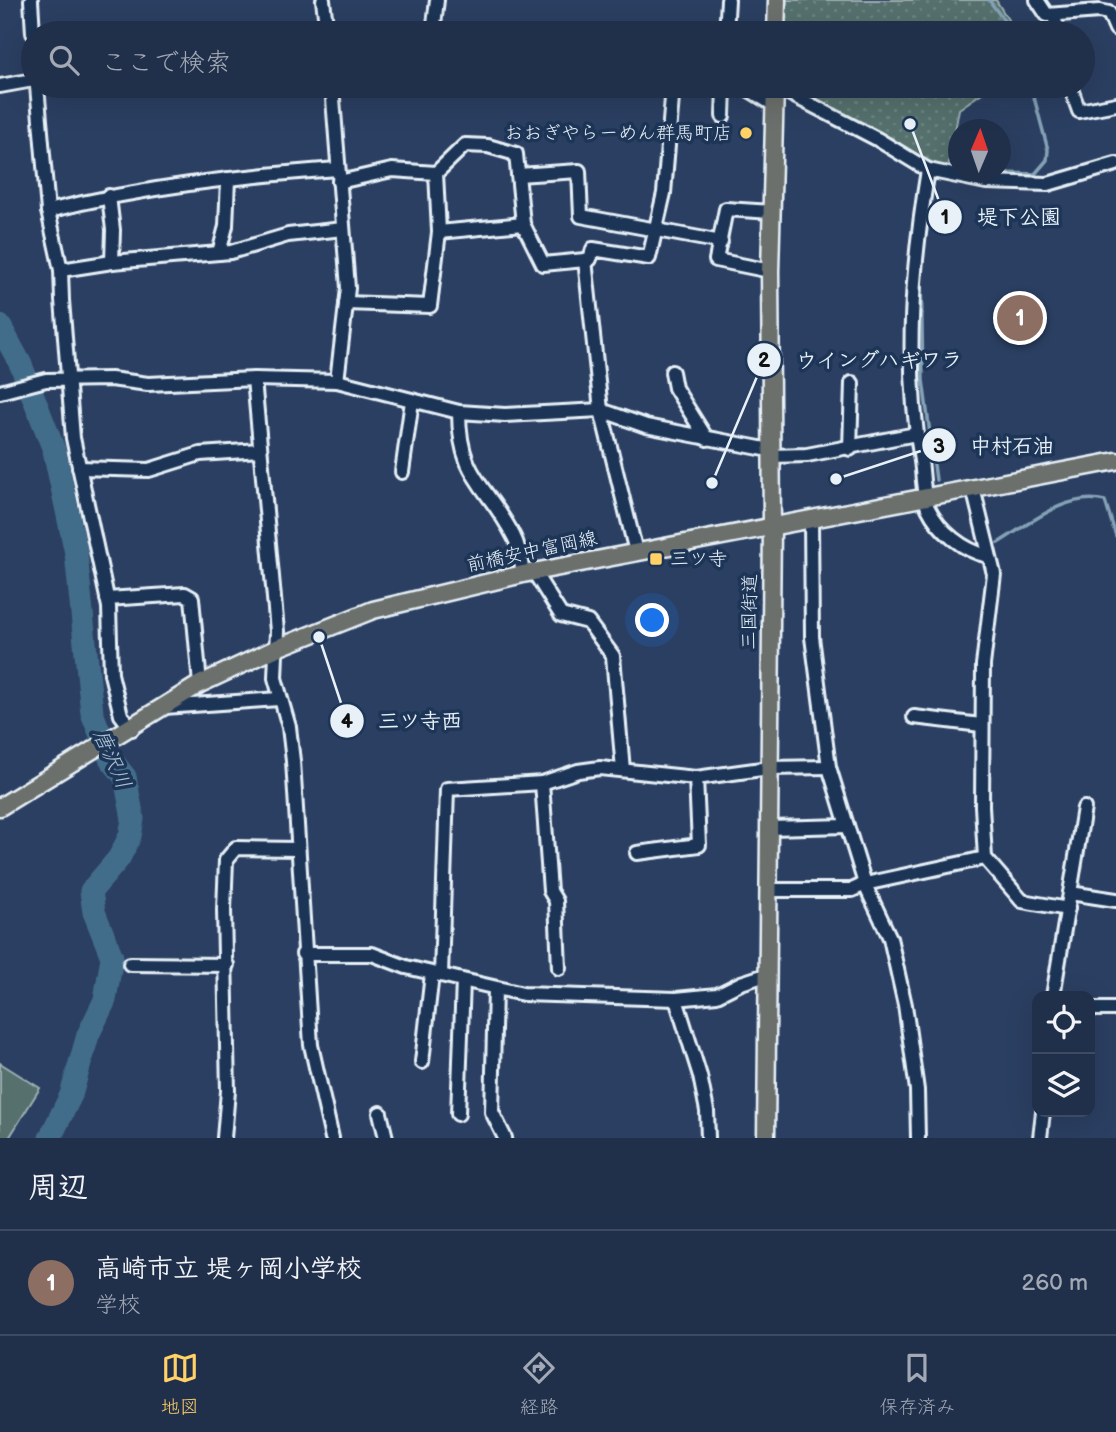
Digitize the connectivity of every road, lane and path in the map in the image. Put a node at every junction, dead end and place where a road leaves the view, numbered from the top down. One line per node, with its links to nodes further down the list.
1 (31, 0): 9 (street)
2 (323, 0): 10 (street)
3 (437, 0): 11 (street)
4 (728, 0): 12 (street)
5 (777, 0): 13 (main road)
6 (1037, 0): 8 (street)
7 (1099, 5): 8 (street); 15 (street)
8 (1054, 15): 14 (street)
9 (32, 21)
10 (326, 21)
11 (434, 21)
12 (727, 21)
13 (776, 21)
14 (1055, 21)
15 (1116, 29)
16 (21, 82): 17 (street)
17 (0, 86)
18 (38, 98): 37 (street)
19 (333, 98): 30 (street)
20 (672, 98): 41 (street)
21 (724, 98): 28 (street)
22 (763, 98): 27 (street)
23 (774, 98): 27 (main road, 三国街道)
24 (798, 98): 31 (street)
25 (1074, 98): 26 (street)
26 (1116, 104)
27 (774, 105): 38 (main road, 三国街道)
28 (723, 116)
29 (1116, 164): 31 (street)
30 (338, 169): 34 (street); 35 (street)
31 (928, 170): 59 (street)
32 (436, 173): 33 (street); 35 (street); 42 (street)
33 (518, 174): 39 (street); 41 (street)
34 (228, 179): 36 (street); 44 (street)
35 (339, 182): 40 (street)
36 (108, 196): 37 (street); 46 (street)
37 (48, 211): 47 (street)
38 (772, 212): 43 (street); 48 (main road, 三国街道)
39 (523, 224): 42 (street); 45 (street)
40 (343, 229): 44 (street); 49 (street)
41 (657, 230): 43 (street); 45 (street)
42 (439, 232): 49 (street)
43 (721, 242): 48 (street)
44 (219, 253): 46 (street)
45 (585, 260): 57 (street)
46 (111, 262): 47 (street)
47 (61, 270): 51 (street)
48 (771, 271): 63 (main road, 三国街道)
49 (346, 303): 53 (street)
50 (672, 372): 60 (street)
51 (70, 379): 52 (street); 55 (street); 65 (street)
52 (254, 379): 53 (street); 62 (street)
53 (337, 381): 56 (street)
54 (852, 383): 61 (street)
55 (0, 392)
56 (412, 401): 58 (street); 66 (street)
57 (601, 410): 58 (street); 60 (street); 71 (street)
58 (460, 412): 73 (street)
59 (916, 434): 61 (street); 68 (street)
60 (707, 439): 63 (street)
61 (850, 449): 63 (street)
62 (260, 450): 65 (street); 75 (street)
63 (770, 453): 70 (main road, 三国街道)
64 (1116, 461): 67 (main road, 前橋安中富岡線)
65 (79, 468): 74 (street)
66 (402, 472)
67 (973, 488): 68 (main road, 前橋安中富岡線); 72 (street)
68 (927, 495): 69 (main road, 前橋安中富岡線); 72 (street)
69 (811, 518): 70 (main road, 前橋安中富岡線); 82 (street)
70 (772, 526): 71 (main road, 前橋安中富岡線); 83 (main road, 三国街道)
71 (636, 552): 73 (main road, 前橋安中富岡線)
72 (988, 556): 80 (street)
73 (529, 573): 75 (main road, 前橋安中富岡線); 84 (street)
74 (107, 599): 76 (street); 81 (street)
75 (277, 648): 76 (main road, 前橋安中富岡線); 77 (street)
76 (200, 684): 78 (main road, 前橋安中富岡線)
77 (279, 699): 78 (street); 91 (street)
78 (164, 707): 81 (main road, 前橋安中富岡線)
79 (914, 717): 80 (street)
80 (981, 725): 93 (street)
81 (132, 729): 87 (main road, 前橋安中富岡線)
82 (829, 767): 83 (street); 89 (street)
83 (769, 768): 85 (street); 90 (main road, 三国街道)
84 (623, 770): 85 (street); 86 (street)
85 (696, 778): 92 (street)
86 (542, 783): 102 (street); 103 (street)
87 (0, 807)
88 (1084, 808): 96 (street)
89 (847, 826): 90 (street); 94 (street)
90 (769, 828): 95 (main road, 三国街道)
91 (298, 849): 99 (street); 101 (street)
92 (638, 853)
93 (985, 858): 94 (street); 98 (street)
94 (864, 884): 95 (street); 121 (street)
95 (769, 890): 104 (main road, 三国街道)
96 (1070, 893): 97 (street); 98 (street)
97 (1116, 900)
98 (1068, 909): 107 (street)
99 (303, 954): 103 (street); 116 (street)
100 (130, 964): 101 (street)
101 (227, 965): 115 (street)
102 (559, 968)
103 (437, 974): 105 (street); 111 (street)
104 (769, 974): 108 (street); 120 (main road, 三国街道)
105 (463, 981): 106 (street); 113 (street)
106 (495, 989): 108 (street); 118 (street)
107 (1054, 991)
108 (676, 999): 119 (street)
109 (1095, 1009): 110 (street)
110 (1116, 1010)
111 (422, 1062)
112 (380, 1113): 117 (street)
113 (458, 1114)
114 (1042, 1117): 122 (street)
115 (224, 1138)
116 (332, 1138)
117 (386, 1138)
118 (505, 1138)
119 (708, 1138)
120 (766, 1138)
121 (918, 1138)
122 (1040, 1138)

